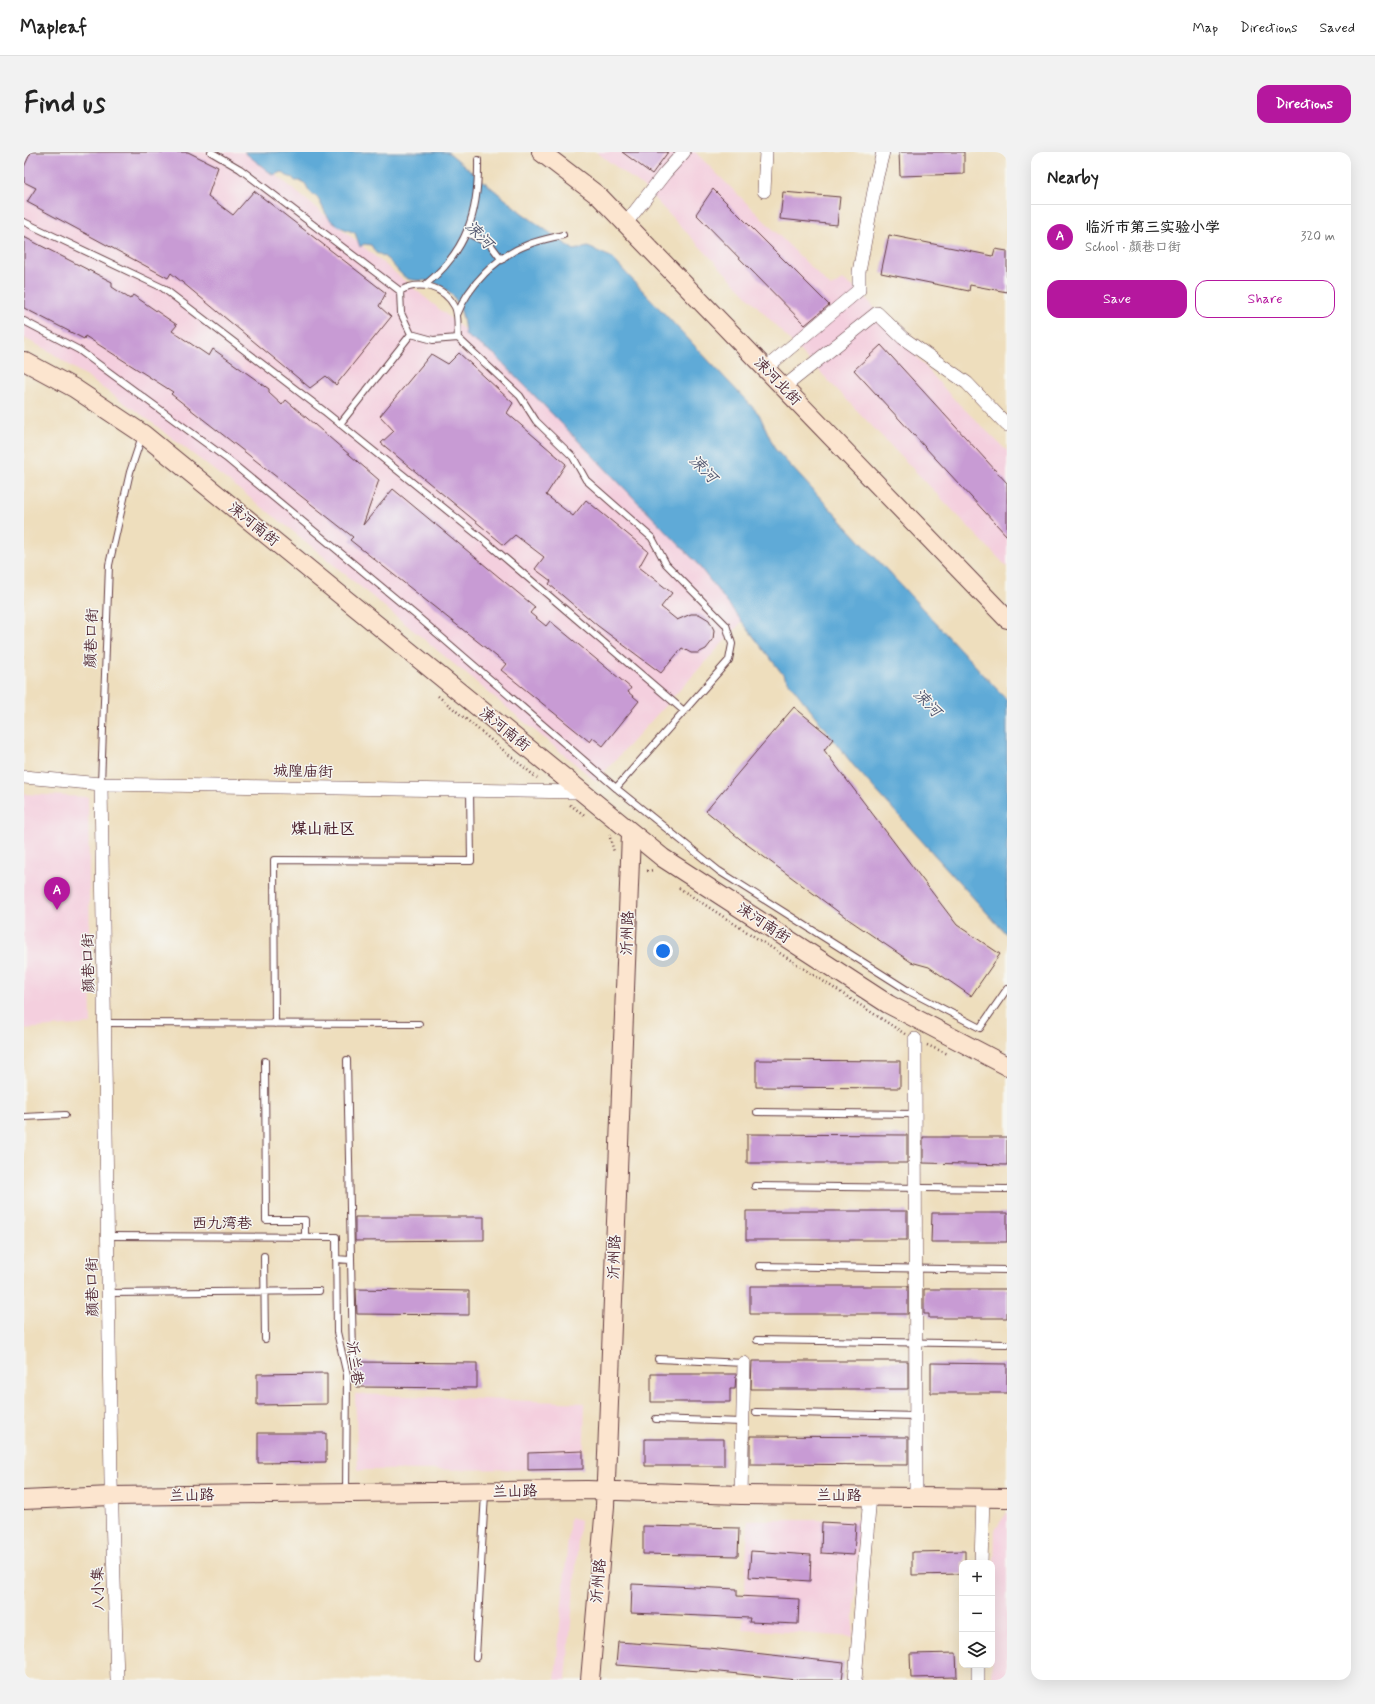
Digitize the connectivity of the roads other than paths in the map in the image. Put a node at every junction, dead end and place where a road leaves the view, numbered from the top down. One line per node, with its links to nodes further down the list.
1 (211, 152): 14 (lane)
2 (541, 152): 9 (main road, 涑河北街)
3 (684, 152): 9 (street)
4 (766, 152): 7 (street)
5 (883, 152): 20 (street)
6 (478, 160): 10 (lane)
7 (764, 191)
8 (24, 222): 22 (lane)
9 (626, 224): 20 (main road, 涑河北街)
10 (467, 233): 12 (lane); 13 (lane)
11 (563, 235): 12 (lane)
12 (502, 260): 15 (lane)
13 (426, 285): 14 (lane); 15 (lane)
14 (400, 291): 17 (lane)
15 (457, 316): 18 (lane)
16 (24, 321): 29 (lane)
17 (411, 334): 18 (lane); 22 (lane)
18 (458, 338): 26 (lane)
19 (24, 361): 24 (main road, 涑河南街)
20 (766, 368): 21 (main road, 涑河北街)
21 (784, 387): 23 (street); 25 (main road, 涑河北街)
22 (340, 424): 26 (lane)
23 (1007, 425)
24 (143, 434): 28 (lane, 颜巷口街); 31 (main road, 涑河南街)
25 (1007, 619)
26 (684, 711): 29 (lane)
27 (24, 777): 28 (street, 城隍庙街)
28 (101, 784): 30 (street, 城隍庙街); 35 (street, 颜巷口街)
29 (616, 788): 33 (lane)
30 (470, 790): 31 (street, 城隍庙街); 36 (lane)
31 (581, 792): 32 (main road, 涑河南街)
32 (631, 834): 34 (main road, 涑河南街); 74 (main road, 沂州路)
33 (1007, 990)
34 (888, 1004): 39 (main road); 42 (main road, 涑河南街); 43 (main road)
35 (105, 1023): 36 (lane); 51 (street, 颜巷口街)
36 (275, 1024): 37 (lane)
37 (419, 1024)
38 (915, 1039): 45 (street)
39 (1007, 1056)
40 (347, 1060): 56 (lane)
41 (264, 1061): 52 (lane)
42 (1007, 1066)
43 (1007, 1073)
44 (757, 1112): 45 (lane)
45 (915, 1114): 49 (street)
46 (65, 1115): 47 (lane)
47 (24, 1117)
48 (755, 1186): 49 (lane)
49 (916, 1187): 50 (lane); 58 (street)
50 (1007, 1189)
51 (108, 1236): 52 (lane, 西九湾巷); 62 (street, 颜巷口街)
52 (305, 1237): 53 (lane, 西九湾巷)
53 (336, 1237): 55 (lane, 沂兰巷)
54 (264, 1256): 61 (lane)
55 (336, 1259): 56 (lane); 76 (lane, 沂兰巷)
56 (350, 1260): 67 (lane)
57 (759, 1266): 58 (lane)
58 (916, 1268): 59 (lane); 65 (street)
59 (1007, 1270)
60 (319, 1291): 61 (lane)
61 (264, 1292): 62 (lane); 63 (lane)
62 (108, 1293): 78 (street, 颜巷口街)
63 (264, 1339)
64 (757, 1340): 65 (lane)
65 (916, 1342): 66 (lane); 71 (street)
66 (1007, 1344)
67 (353, 1357)
68 (658, 1360): 69 (lane)
69 (744, 1363): 73 (street)
70 (756, 1412): 71 (lane)
71 (916, 1416): 80 (street)
72 (656, 1419): 73 (lane)
73 (742, 1422): 77 (street)
74 (604, 1490): 75 (main road, 兰山路); 77 (main road, 兰山路); 88 (main road, 沂州路)
75 (485, 1491): 76 (main road, 兰山路); 85 (lane)
76 (346, 1493): 78 (main road, 兰山路)
77 (741, 1495): 79 (main road, 兰山路)
78 (112, 1496): 83 (main road, 兰山路); 87 (street, 八小集)
79 (870, 1496): 80 (main road, 兰山路); 89 (street)
80 (916, 1497): 81 (main road, 兰山路)
81 (983, 1497): 82 (main road, 兰山路); 84 (street)
82 (1007, 1498)
83 (24, 1500)
84 (981, 1560)
85 (476, 1657)
86 (978, 1668): 90 (street)
87 (117, 1680)
88 (590, 1680)
89 (855, 1680)
90 (978, 1680)

